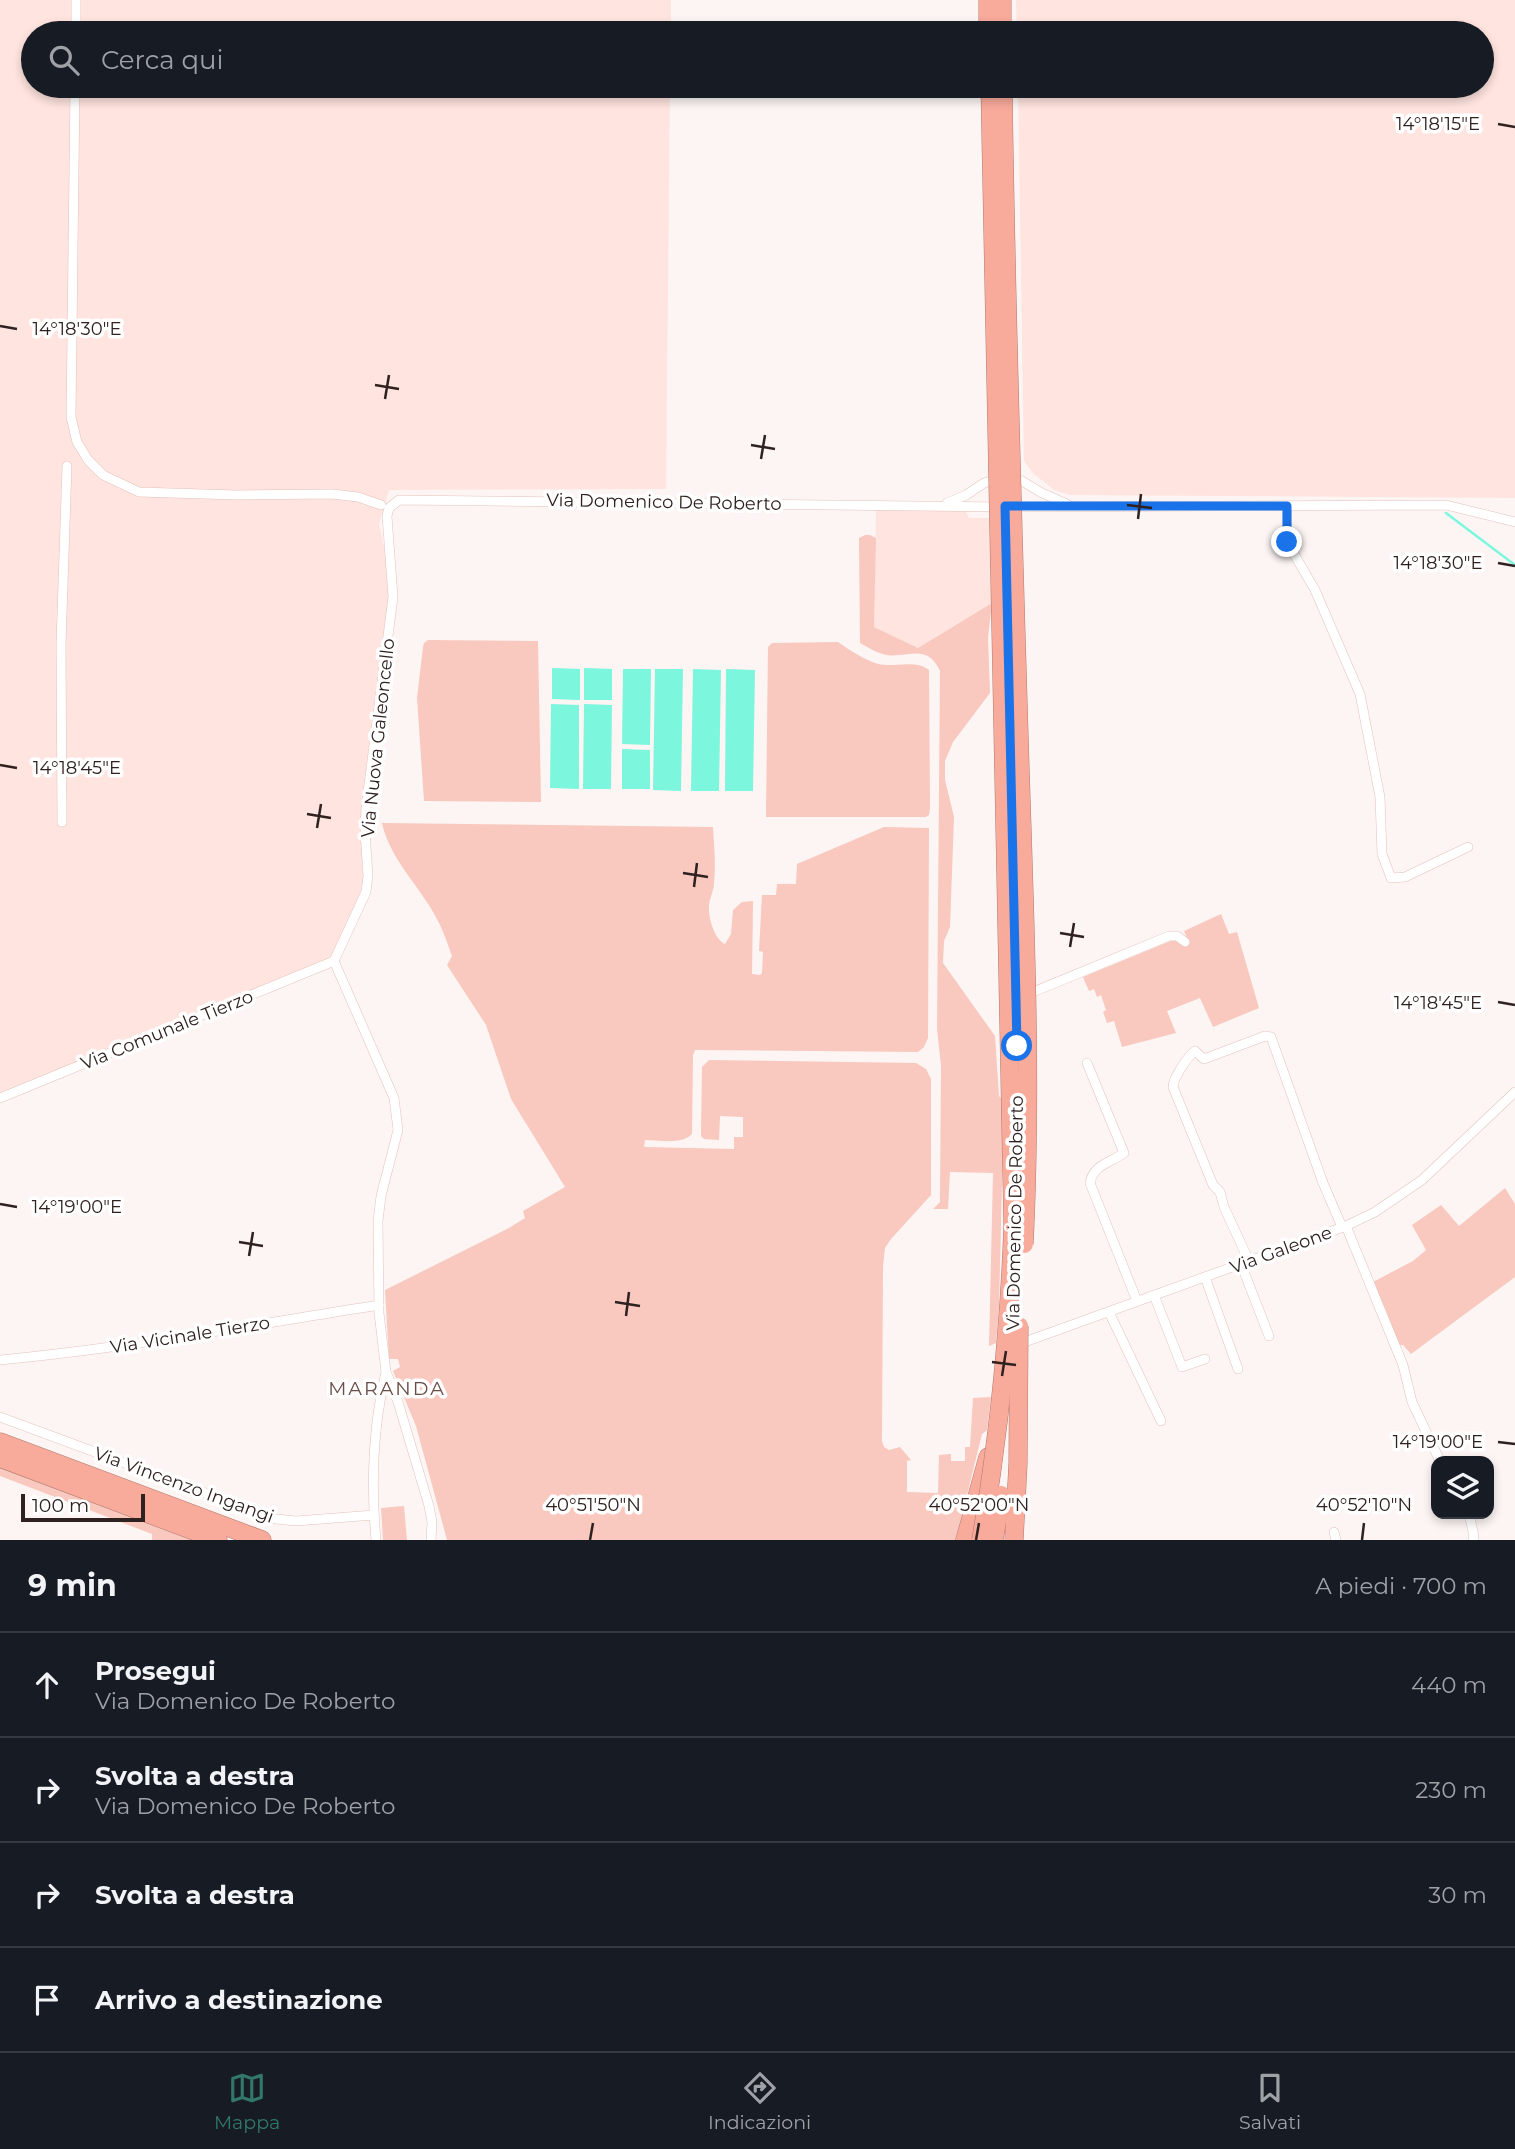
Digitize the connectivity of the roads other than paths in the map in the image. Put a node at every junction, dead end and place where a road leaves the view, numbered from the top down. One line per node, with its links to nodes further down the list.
1 (76, 0): 5 (street)
2 (988, 0): 6 (highway)
3 (996, 0): 7 (street)
4 (1002, 0): 8 (highway)
5 (76, 21)
6 (988, 21)
7 (998, 21)
8 (1000, 21)
9 (75, 98): 16 (street)
10 (989, 98): 50 (highway, bridge)
11 (1000, 98): 14 (street, Via Domenico De Roberto)
12 (1000, 98): 36 (highway, bridge)
13 (67, 466): 21 (street)
14 (1004, 477): 15 (street, Via Domenico De Roberto); 17 (street, Via Domenico De Roberto); 18 (street, Via Domenico De Roberto)
15 (941, 505): 16 (street, Via Domenico De Roberto); 17 (street, Via Domenico De Roberto)
16 (385, 506): 24 (street, Via Nuova Galeoncello)
17 (1005, 506): 18 (street, Via Domenico De Roberto); 25 (street, Via Domenico De Roberto)
18 (1072, 506): 19 (street, Via Domenico De Roberto)
19 (1287, 506): 20 (street, Via Domenico De Roberto); 22 (street)
20 (1515, 522)
21 (62, 822)
22 (1468, 847)
23 (1185, 942): 25 (street)
24 (334, 961): 28 (street, Via Comunale Tierzo); 34 (street)
25 (1016, 999): 38 (street, Via Domenico De Roberto)
26 (1087, 1063): 33 (street)
27 (1515, 1092): 29 (street, Via Galeone)
28 (0, 1098)
29 (1344, 1227): 30 (street, Via Galeone); 30 (street); 46 (street)
30 (1245, 1263): 31 (street, Via Galeone); 37 (street)
31 (1205, 1277): 32 (street, Via Galeone); 41 (street)
32 (1154, 1295): 33 (street, Via Galeone); 39 (street)
33 (1137, 1301): 35 (street, Via Galeone)
34 (379, 1305): 40 (street, Via Vicinale Tierzo); 42 (street)
35 (1109, 1312): 38 (street, Via Galeone); 44 (street)
36 (1019, 1326): 56 (highway, bridge); 57 (highway, bridge)
37 (1269, 1336)
38 (1012, 1347): 55 (street, Via Domenico De Roberto)
39 (1205, 1359)
40 (0, 1360)
41 (1238, 1369)
42 (386, 1372): 48 (street); 54 (street)
43 (0, 1417): 48 (street, Via Vincenzo Ingangi)
44 (1161, 1421)
45 (0, 1442): 52 (highway)
46 (1438, 1456)
47 (0, 1458): 51 (highway)
48 (374, 1515): 53 (street)
49 (1470, 1519): 58 (street)
50 (969, 1539)
51 (218, 1540)
52 (262, 1540)
53 (376, 1540)
54 (431, 1540)
55 (988, 1540)
56 (996, 1540)
57 (1014, 1540)
58 (1473, 1540)

